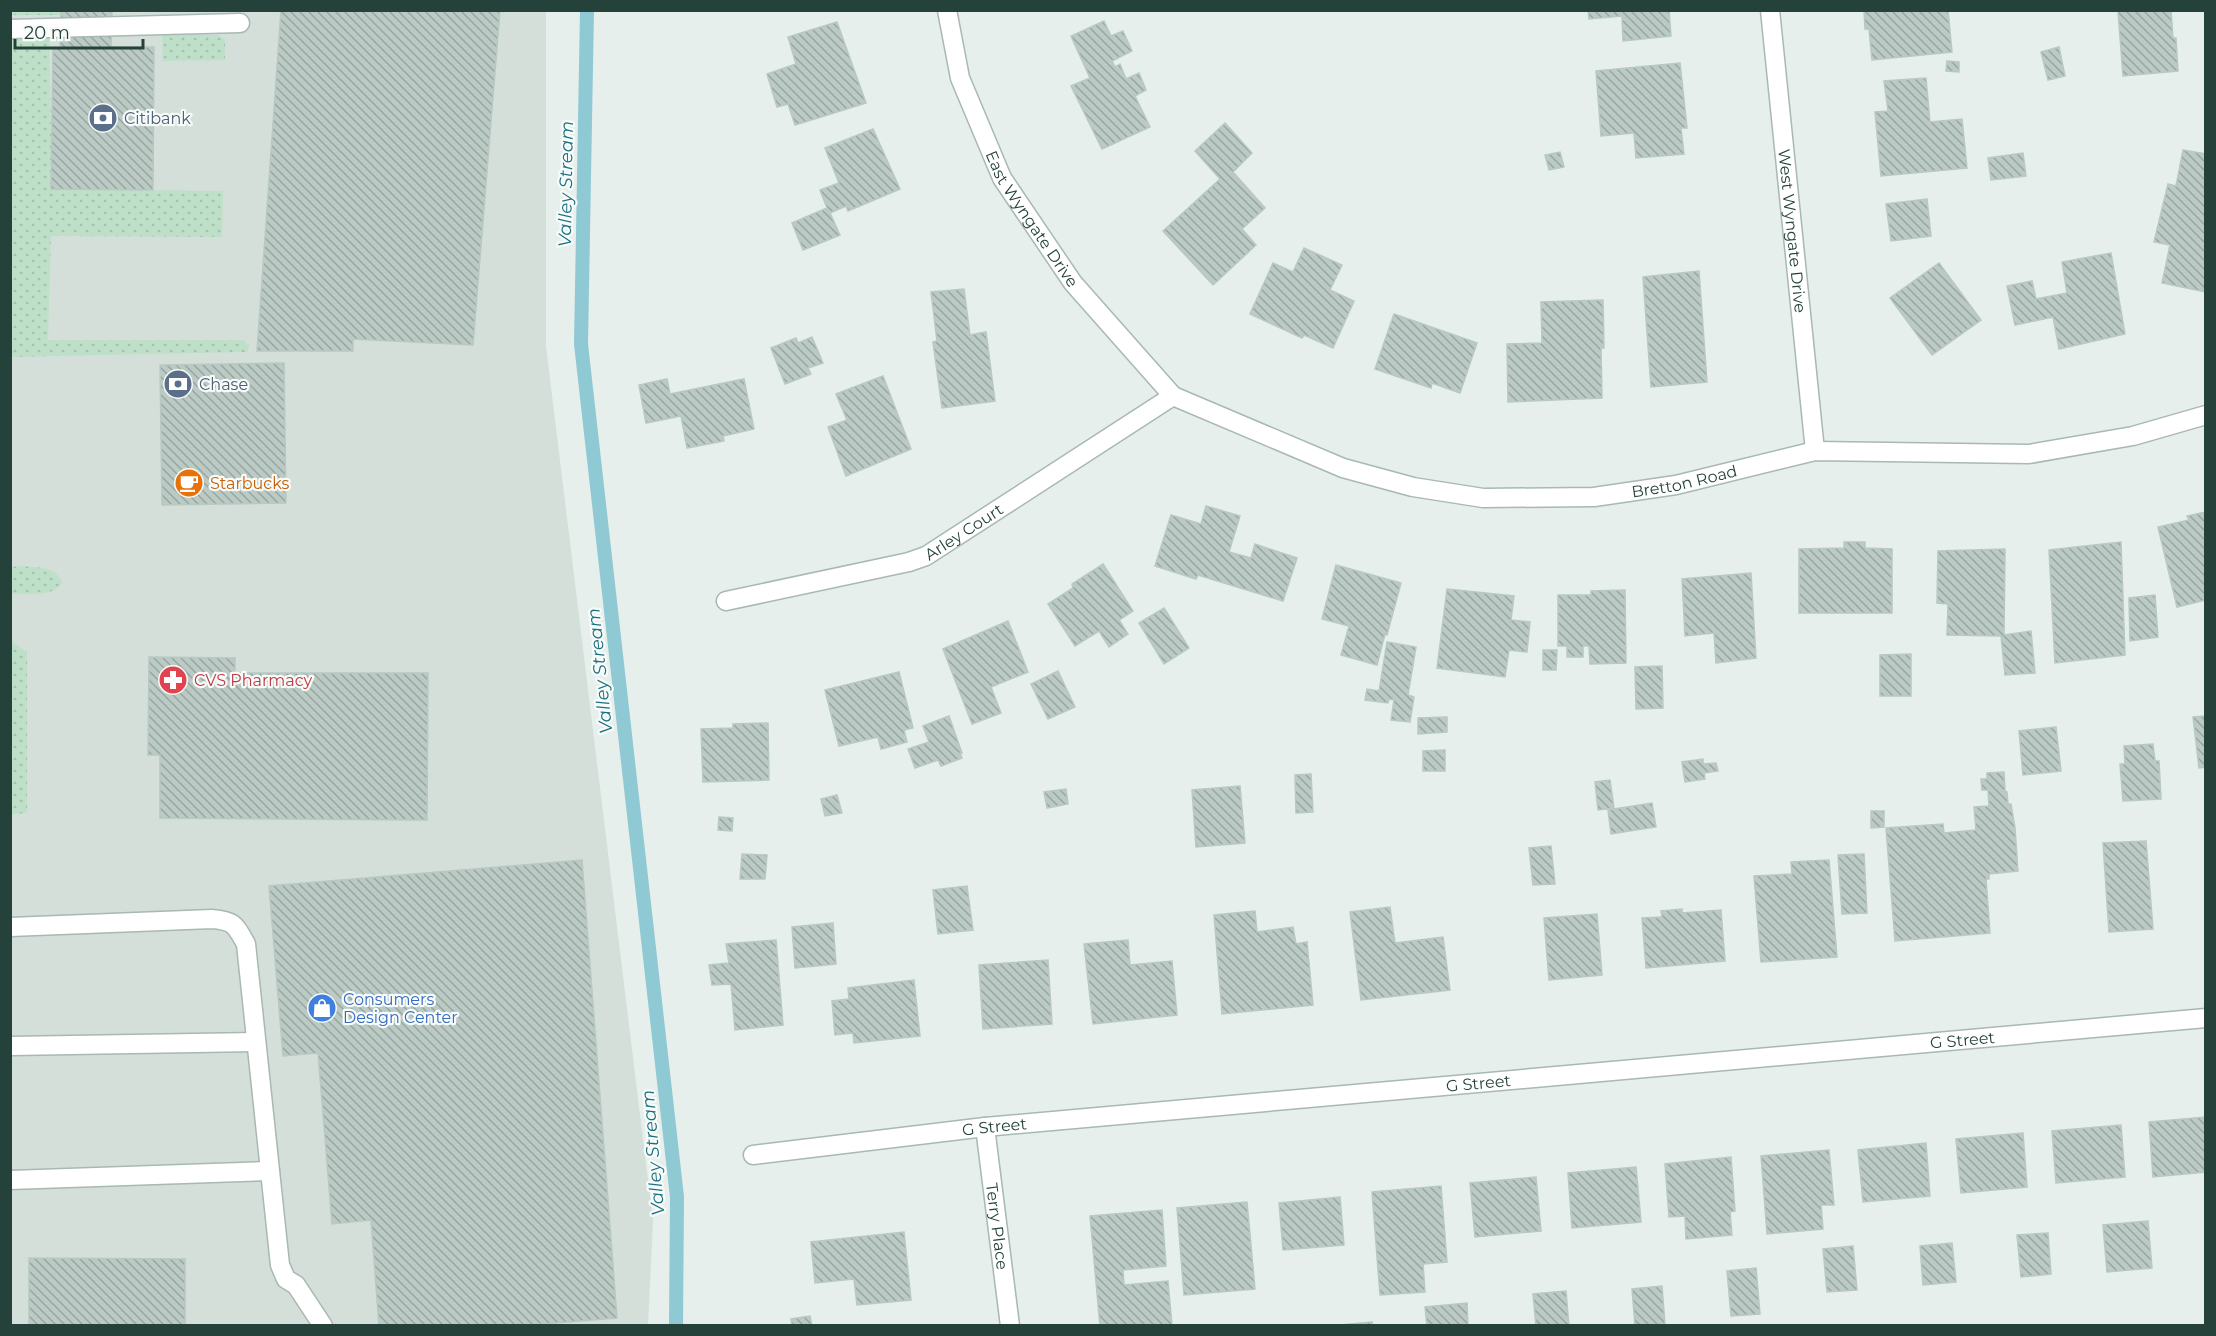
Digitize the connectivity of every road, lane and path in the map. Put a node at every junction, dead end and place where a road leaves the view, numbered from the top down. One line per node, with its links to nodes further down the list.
1 (946, 10): 5 (street, East Wyngate Drive)
2 (1770, 10): 7 (street, West Wyngate Drive)
3 (240, 23): 4 (street)
4 (10, 29)
5 (1173, 396): 7 (street, Bretton Road); 8 (street, Arley Court)
6 (2205, 415): 7 (street, Bretton Road)
7 (1815, 451)
8 (726, 601)
9 (10, 927): 11 (street)
10 (2205, 1018): 13 (street, G Street)
11 (256, 1042): 12 (street); 15 (street)
12 (10, 1046)
13 (985, 1127): 14 (street, G Street); 18 (street, Terry Place)
14 (753, 1155)
15 (270, 1171): 16 (street); 17 (street)
16 (10, 1180)
17 (323, 1326)
18 (1011, 1326)

